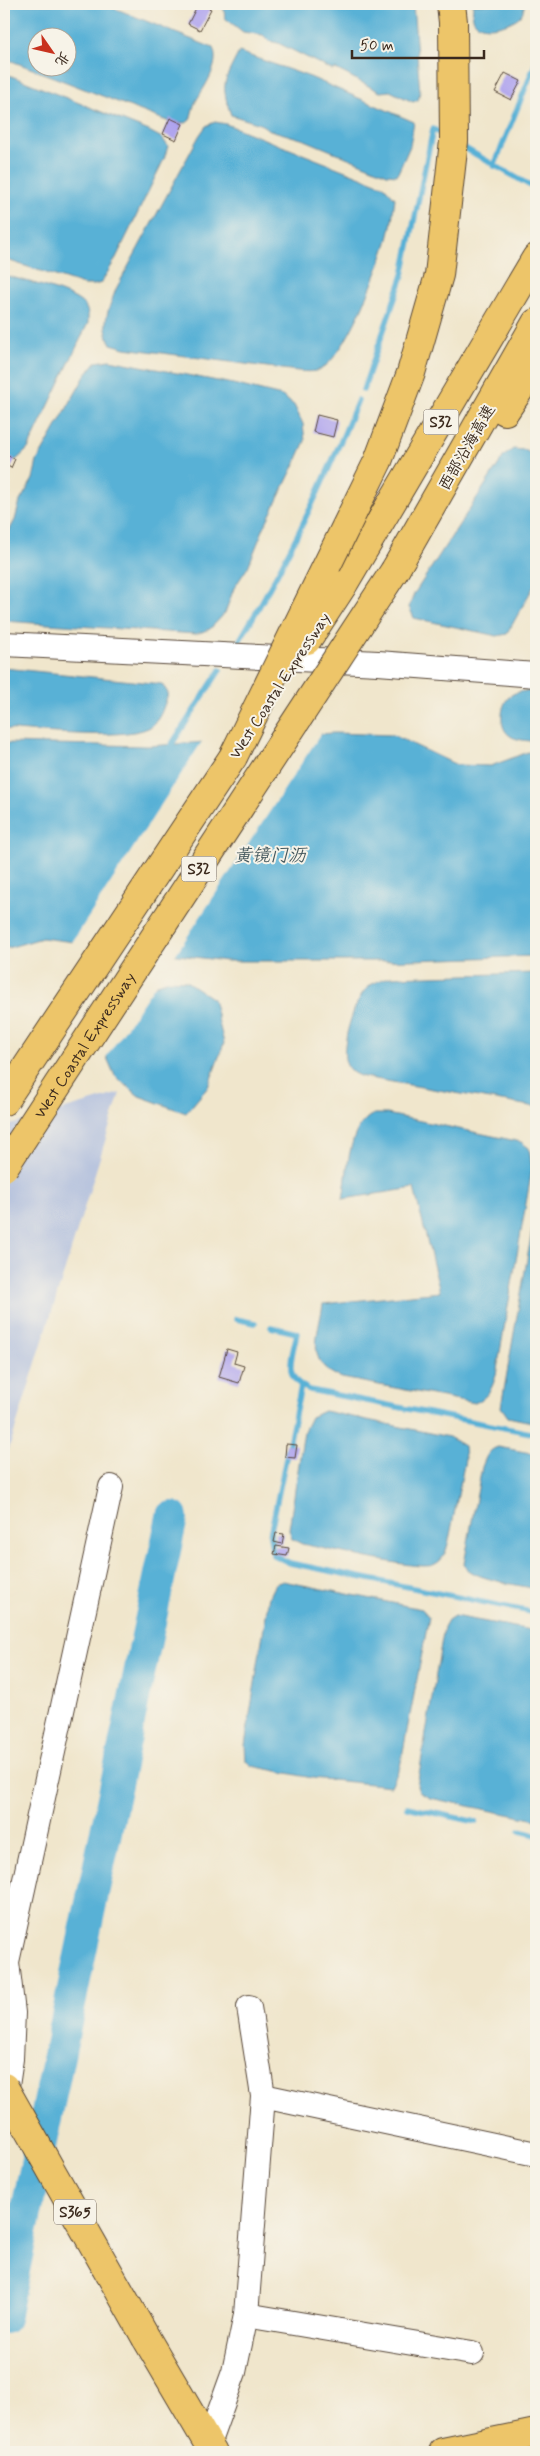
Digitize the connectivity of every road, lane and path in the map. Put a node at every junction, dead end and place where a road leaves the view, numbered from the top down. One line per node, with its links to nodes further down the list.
1 (451, 4): 8 (main road, bridge)
2 (536, 258): 8 (main road, West Coastal Expressway / S32, bridge)
3 (536, 323): 5 (main road, 西部沿海高速 / S32)
4 (536, 364): 5 (main road)
5 (395, 570): 10 (main road, West Coastal Expressway / S32, bridge)
6 (4, 644): 7 (street)
7 (536, 675)
8 (233, 757): 9 (main road, West Coastal Expressway / S32)
9 (4, 1101)
10 (4, 1167)
11 (111, 1487): 12 (street)
12 (6, 1975): 16 (street)
13 (249, 2007): 15 (street)
14 (4, 2087): 21 (main road, S365, bridge)
15 (263, 2096): 17 (street); 18 (street)
16 (4, 2110)
17 (536, 2154)
18 (246, 2315): 19 (street); 21 (street)
19 (472, 2353)
20 (536, 2434): 22 (main road)
21 (210, 2448)
22 (443, 2452)

